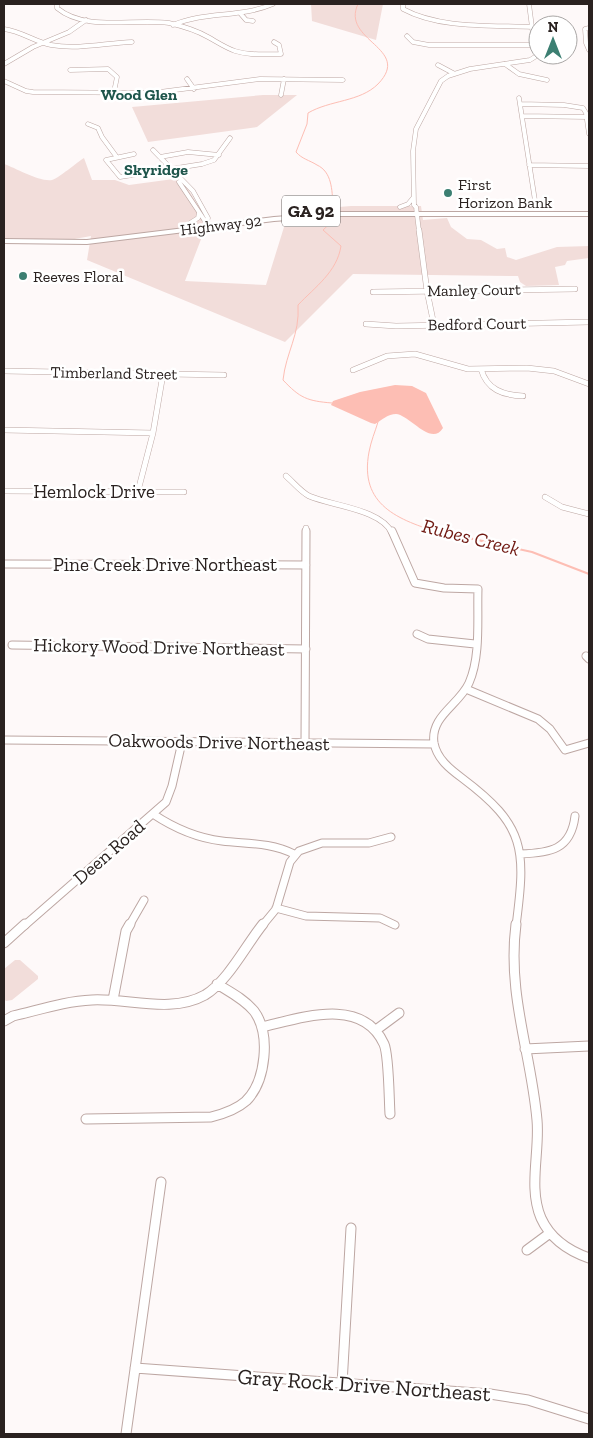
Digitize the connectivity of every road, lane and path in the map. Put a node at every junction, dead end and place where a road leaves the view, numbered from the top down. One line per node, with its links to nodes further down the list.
1 (57, 4): 5 (street)
2 (273, 4): 4 (street)
3 (403, 4): 8 (street)
4 (240, 13): 6 (street); 7 (street)
5 (86, 20): 7 (street); 14 (street)
6 (253, 22)
7 (174, 25): 13 (street)
8 (528, 27)
9 (589, 28): 16 (street)
10 (4, 30): 14 (street)
11 (407, 36): 15 (street)
12 (132, 42): 14 (street)
13 (274, 42)
14 (41, 43): 18 (street)
15 (528, 47)
16 (589, 50)
17 (528, 60): 19 (street)
18 (4, 64)
19 (505, 64): 22 (street); 26 (street)
20 (438, 66): 22 (street)
21 (70, 70): 29 (street)
22 (453, 73): 38 (street)
23 (187, 79): 28 (street)
24 (284, 79): 25 (street); 28 (street); 30 (street)
25 (343, 80)
26 (547, 80)
27 (4, 81): 29 (street)
28 (194, 89): 29 (street)
29 (114, 92)
30 (281, 95)
31 (519, 98): 32 (street)
32 (520, 104): 33 (street); 34 (street)
33 (522, 116): 34 (street); 44 (street)
34 (587, 117): 36 (street)
35 (88, 124): 42 (street)
36 (589, 134)
37 (230, 138): 41 (street)
38 (414, 149): 47 (street); 51 (street)
39 (153, 150): 43 (street)
40 (134, 154): 42 (street)
41 (218, 155): 43 (street); 46 (street)
42 (116, 156): 46 (street)
43 (160, 157): 46 (street)
44 (529, 165): 45 (street); 49 (street)
45 (589, 166)
46 (169, 168): 52 (street); 57 (street)
47 (414, 198): 48 (street); 51 (street)
48 (400, 207): 51 (main road, Highway 92 / GA 92); 57 (main road, Highway 92 / GA 92)
49 (536, 207): 50 (main road, Highway 92 / GA 92); 51 (main road, Highway 92 / GA 92)
50 (589, 208)
51 (416, 210): 53 (main road, Highway 92 / GA 92); 55 (street); 57 (main road, Highway 92 / GA 92)
52 (199, 213): 56 (street); 57 (street)
53 (435, 213): 54 (main road, Highway 92 / GA 92); 55 (street)
54 (589, 214)
55 (418, 222): 62 (street)
56 (190, 223): 57 (main road, Highway 92 / GA 92); 59 (main road, Highway 92 / GA 92)
57 (208, 224): 59 (main road, Highway 92 / GA 92)
58 (4, 237): 59 (main road, Highway 92 / GA 92)
59 (29, 240): 60 (main road, Highway 92 / GA 92)
60 (4, 241)
61 (575, 289): 62 (street, Manley Court)
62 (427, 291): 63 (street, Manley Court); 66 (street)
63 (373, 292)
64 (589, 322): 66 (street, Bedford Court)
65 (366, 324): 66 (street, Bedford Court)
66 (434, 325)
67 (353, 370): 68 (street)
68 (481, 370): 72 (street); 73 (street)
69 (4, 371): 70 (street, Timberland Street)
70 (163, 374): 71 (street, Timberland Street); 75 (street)
71 (224, 375)
72 (588, 382)
73 (523, 396)
74 (4, 430): 75 (street)
75 (153, 434): 78 (street)
76 (286, 476): 86 (street)
77 (4, 491): 78 (street, Hemlock Drive)
78 (138, 491): 79 (street, Hemlock Drive)
79 (184, 492)
80 (545, 497): 81 (street)
81 (589, 514)
82 (306, 528): 84 (street)
83 (4, 564): 84 (street, Pine Creek Drive Northeast)
84 (306, 565): 88 (street)
85 (418, 634): 86 (street)
86 (475, 644): 89 (street)
87 (12, 646): 88 (street, Hickory Wood Drive Northeast)
88 (306, 649): 92 (street)
89 (466, 689): 93 (street); 94 (street)
90 (4, 740): 91 (street, Oakwoods Drive Northeast)
91 (182, 742): 92 (street, Oakwoods Drive Northeast); 95 (street, Deen Road)
92 (305, 743): 94 (street, Oakwoods Drive Northeast)
93 (589, 743)
94 (434, 744): 99 (street)
95 (153, 814): 98 (street); 103 (street, Deen Road)
96 (575, 816): 99 (street)
97 (391, 837): 98 (street)
98 (294, 854): 101 (street)
99 (520, 854): 111 (street)
100 (144, 900): 105 (street)
101 (276, 908): 102 (street); 104 (street)
102 (395, 925)
103 (4, 942)
104 (217, 984): 105 (street); 108 (street)
105 (113, 1000): 107 (street)
106 (399, 1013): 109 (street)
107 (4, 1020)
108 (262, 1027): 109 (street); 113 (street)
109 (376, 1030): 112 (street)
110 (589, 1046): 111 (street)
111 (526, 1048): 116 (street)
112 (390, 1114)
113 (86, 1119)
114 (161, 1182): 119 (street)
115 (351, 1228): 120 (street)
116 (550, 1233): 117 (street); 118 (street)
117 (527, 1250)
118 (589, 1258)
119 (135, 1368): 120 (street, Gray Rock Drive Northeast); 122 (street)
120 (342, 1384): 121 (street, Gray Rock Drive Northeast)
121 (589, 1419)
122 (126, 1434)

